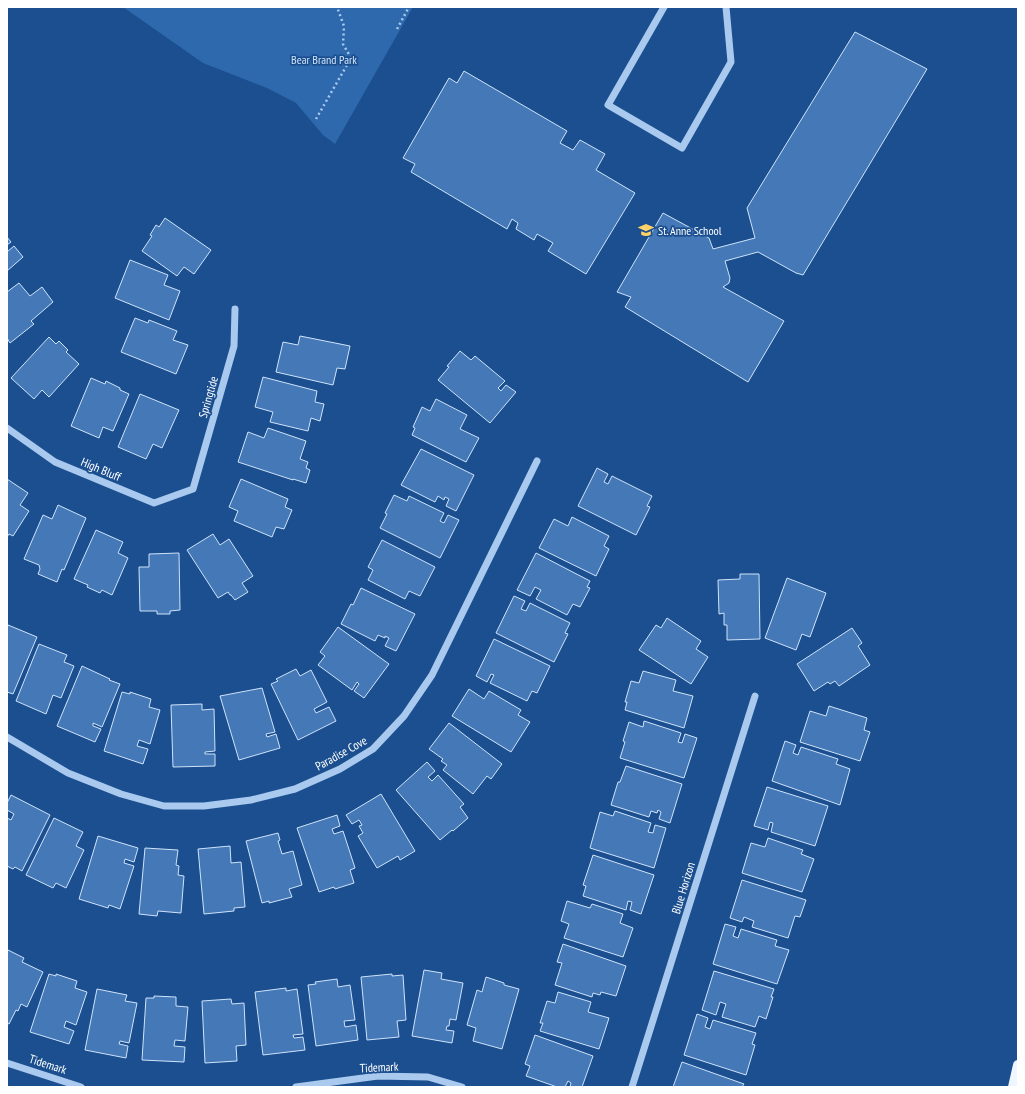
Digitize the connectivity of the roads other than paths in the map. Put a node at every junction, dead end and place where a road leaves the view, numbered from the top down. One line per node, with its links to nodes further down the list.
1 (664, 7): 2 (street)
2 (726, 7)
3 (235, 309): 6 (street, Springtide)
4 (7, 428): 6 (street, High Bluff)
5 (537, 461): 8 (street, Paradise Cove)
6 (193, 489)
7 (755, 696): 14 (street, Blue Horizon)
8 (7, 737)
9 (7, 1063): 11 (street, Tidemark)
10 (1018, 1065): 15 (main road)
11 (81, 1087)
12 (296, 1087): 13 (street, Tidemark)
13 (462, 1087)
14 (632, 1087)
15 (1013, 1087)

